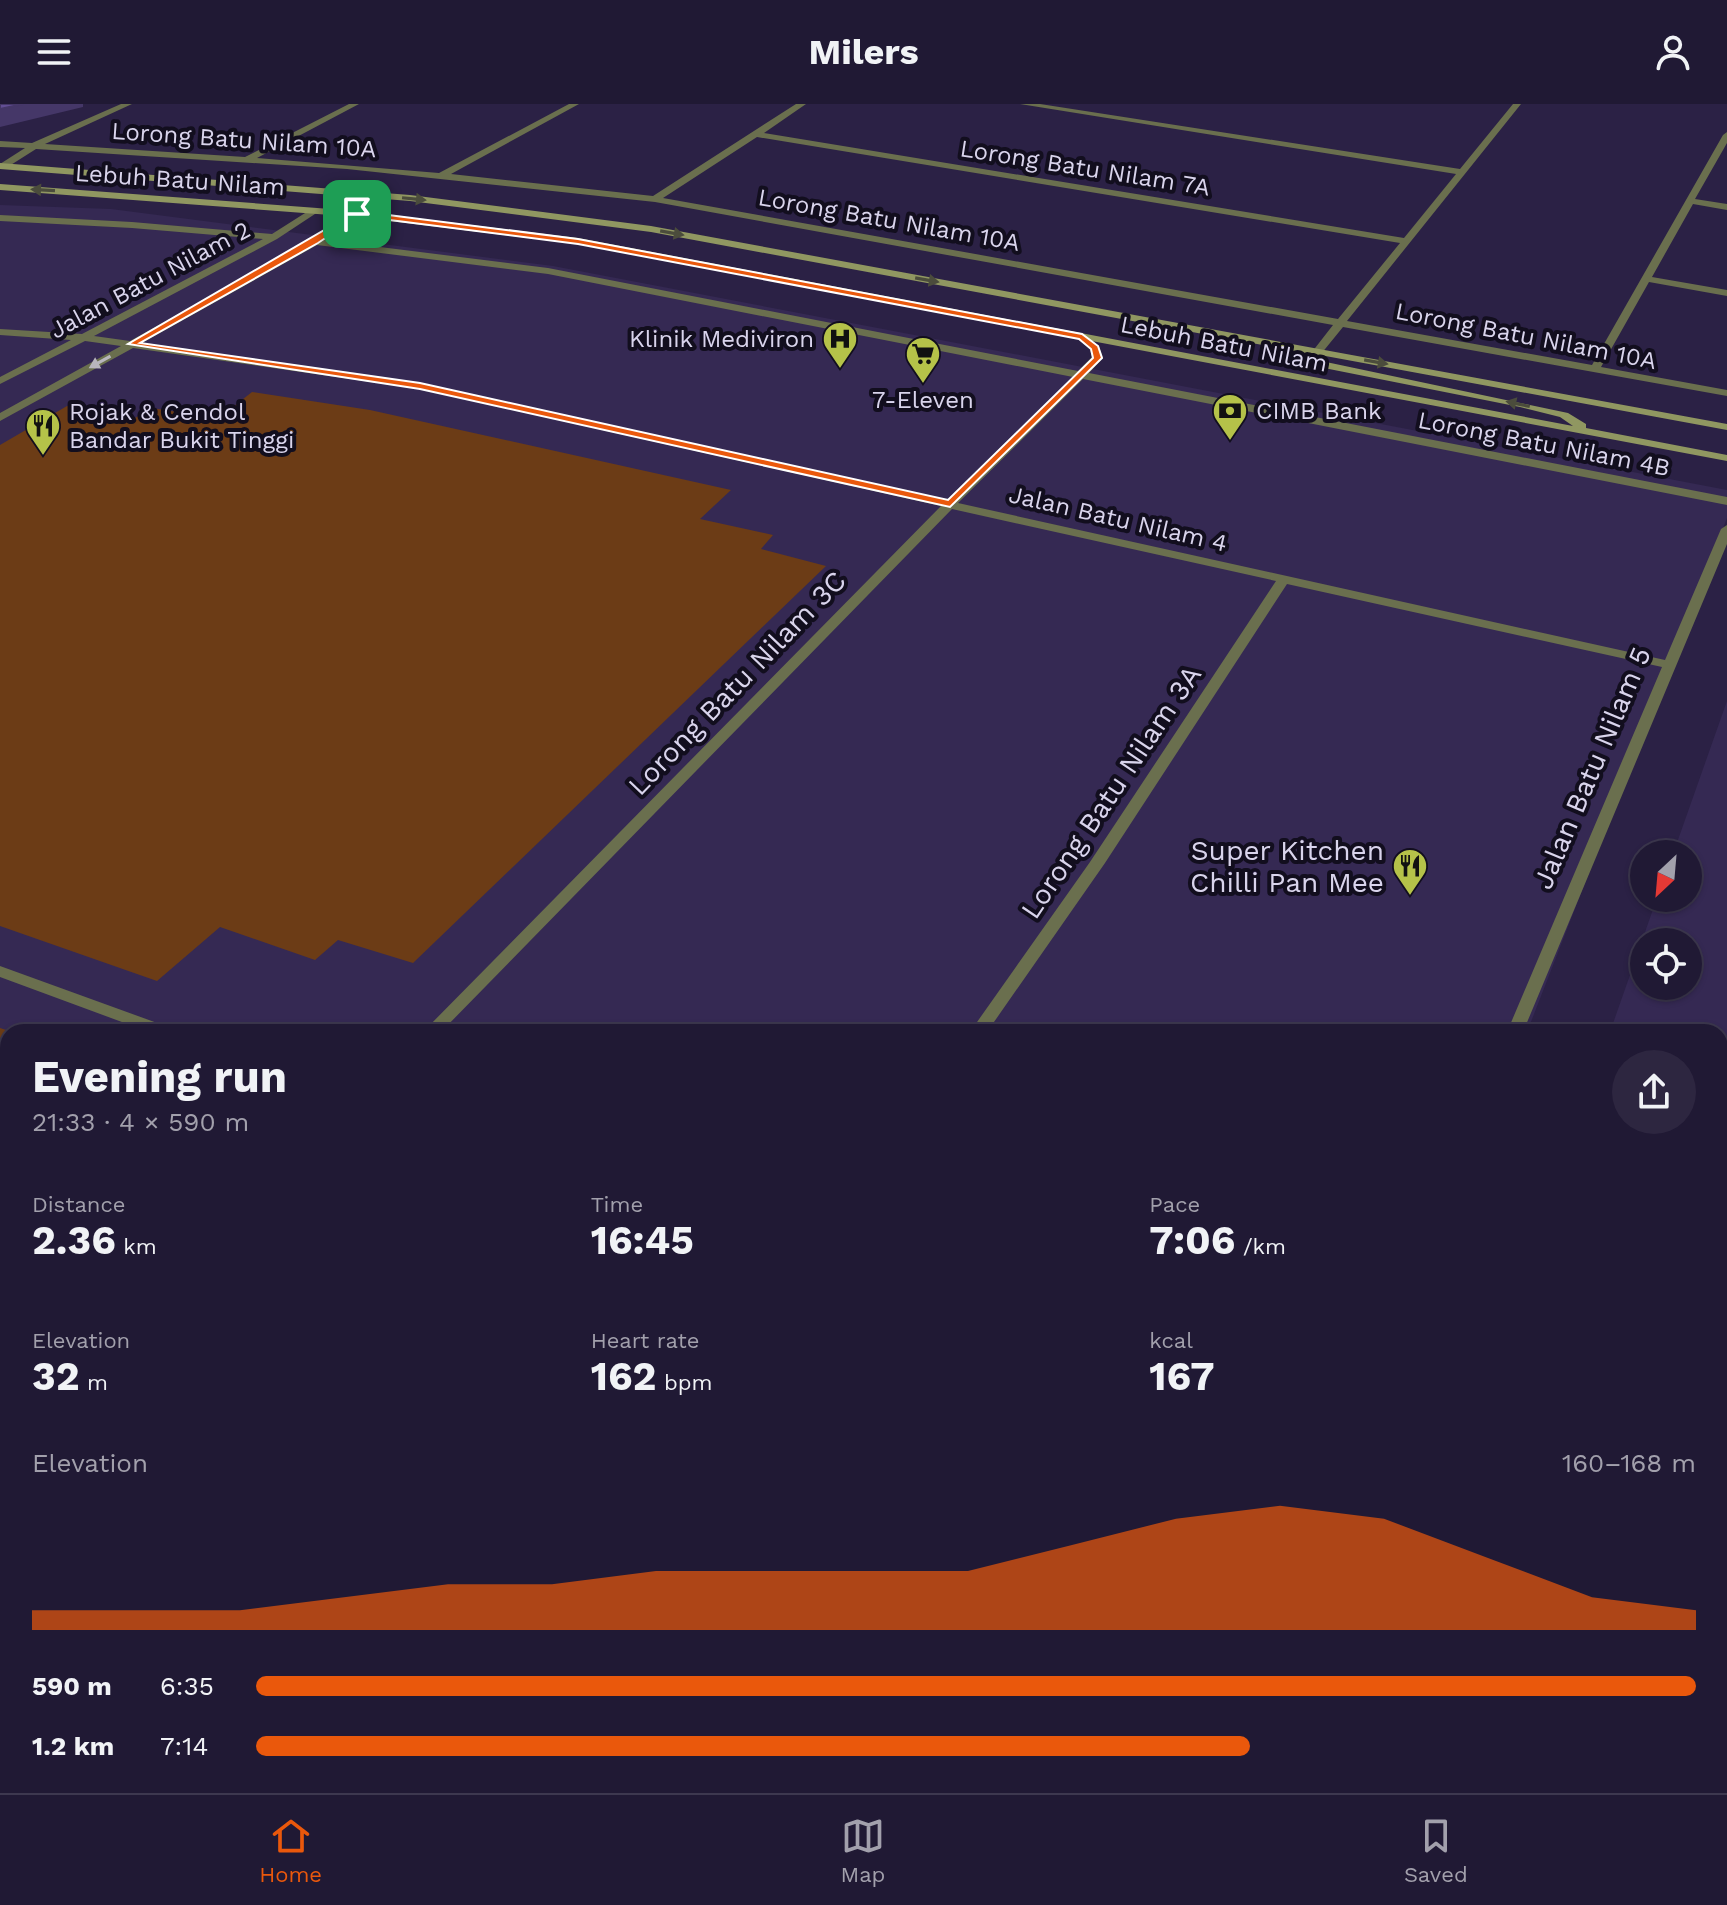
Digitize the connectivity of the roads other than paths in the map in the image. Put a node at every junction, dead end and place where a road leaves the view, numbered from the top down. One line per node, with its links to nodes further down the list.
1 (128, 104): 10 (street)
2 (355, 104): 11 (street)
3 (575, 104): 14 (street)
4 (802, 104): 7 (street)
5 (1024, 104): 13 (street)
6 (1513, 105): 13 (street)
7 (756, 134): 17 (street); 24 (street, Lorong Batu Nilam 7A)
8 (1727, 135): 18 (street)
9 (0, 144): 10 (street, Lorong Batu Nilam 10A)
10 (36, 145): 11 (street, Lorong Batu Nilam 10A); 12 (street)
11 (248, 158): 14 (street, Lorong Batu Nilam 10A)
12 (2, 166): 16 (main road, Lebuh Batu Nilam)
13 (1462, 172): 24 (street)
14 (441, 176): 17 (street, Lorong Batu Nilam 10A)
15 (0, 187): 20 (main road, Lebuh Batu Nilam, one-way to 15)
16 (308, 190): 21 (main road); 33 (main road, Lebuh Batu Nilam, one-way to 33)
17 (655, 199): 28 (street, Lorong Batu Nilam 10A)
18 (1690, 201): 19 (street); 26 (street)
19 (1727, 207)
20 (316, 210): 21 (main road, Lebuh Batu Nilam); 23 (street, Jalan Batu Nilam 2)
21 (357, 214): 25 (street, Jalan Batu Nilam 2); 31 (main road, Lebuh Batu Nilam)
22 (0, 218): 23 (street)
23 (274, 237): 30 (street, Jalan Batu Nilam 2)
24 (1407, 241): 28 (street)
25 (315, 242): 32 (street, Jalan Batu Nilam 2); 35 (street, Lorong Batu Nilam 4B)
26 (1646, 279): 27 (street); 34 (street)
27 (1727, 293)
28 (1341, 322): 33 (street); 34 (street, Lorong Batu Nilam 10A)
29 (0, 332): 30 (street, Jalan Batu Nilam 4)
30 (81, 337): 32 (street, Jalan Batu Nilam 4); 36 (street, Jalan Batu Nilam 2)
31 (1082, 337): 35 (street); 40 (main road, Lebuh Batu Nilam)
32 (132, 344): 38 (street, Jalan Batu Nilam 2, one-way to 38); 43 (street, Jalan Batu Nilam 4)
33 (1317, 352): 39 (main road, Lebuh Batu Nilam, one-way to 39); 40 (main road, one-way to 33)
34 (1595, 369): 37 (street, Lorong Batu Nilam 10A)
35 (1083, 373): 42 (street, Lorong Batu Nilam 4B); 43 (street, Lorong Batu Nilam 3C)
36 (0, 381)
37 (1727, 393)
38 (0, 418)
39 (1727, 427)
40 (1590, 432): 41 (main road, Lebuh Batu Nilam)
41 (1727, 458)
42 (1727, 501)
43 (950, 504): 45 (street, Jalan Batu Nilam 4); 49 (street, Lorong Batu Nilam 3C)
44 (1727, 529): 46 (street, Jalan Batu Nilam 5)
45 (1284, 579): 46 (street, Jalan Batu Nilam 4); 50 (street, Lorong Batu Nilam 3A)
46 (1669, 665): 51 (street, Jalan Batu Nilam 5)
47 (0, 971): 48 (street)
48 (143, 1024)
49 (439, 1024)
50 (984, 1024)
51 (1518, 1024)

